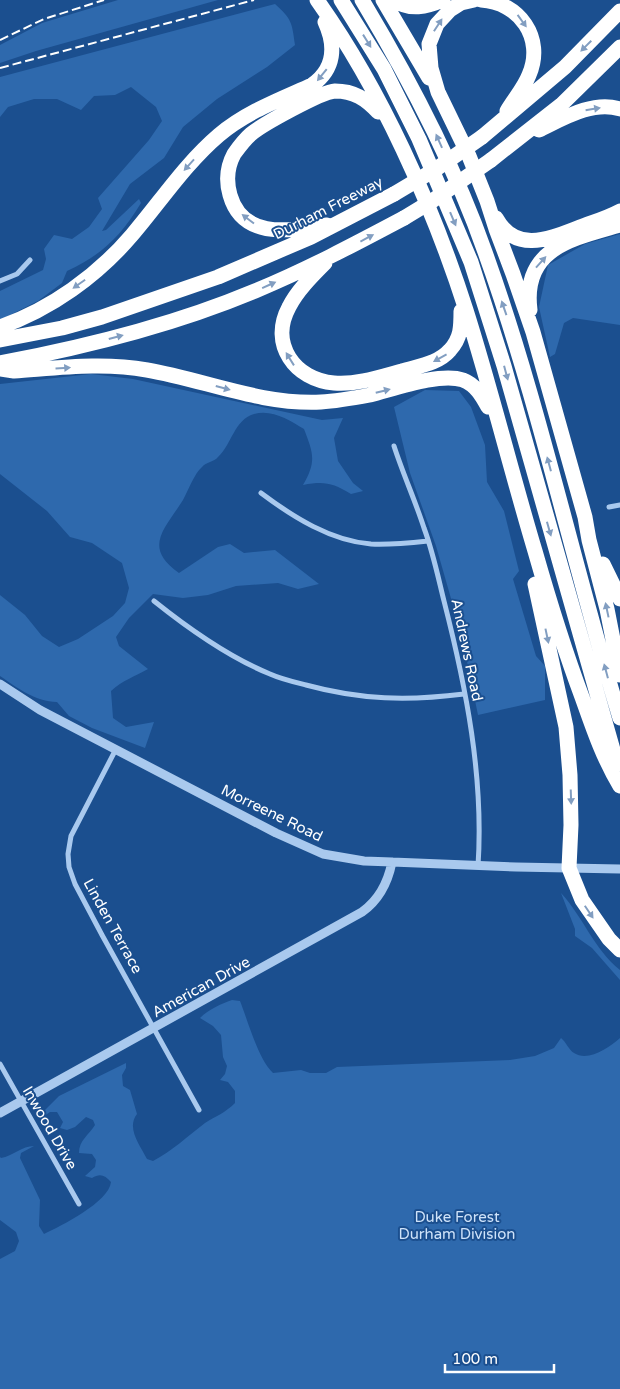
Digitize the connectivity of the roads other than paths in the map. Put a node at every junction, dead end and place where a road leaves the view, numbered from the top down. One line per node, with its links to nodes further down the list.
1 (316, 0): 14 (highway); 24 (highway, one-way to 24)
2 (341, 0): 44 (highway, one-way to 44)
3 (362, 0): 42 (highway, one-way to 3)
4 (383, 0): 11 (highway)
5 (394, 0): 6 (highway)
6 (443, 0)
7 (474, 0): 11 (highway, one-way to 7)
8 (481, 0): 13 (highway, one-way to 13)
9 (620, 11): 13 (highway, Durham Freeway, one-way to 13)
10 (620, 47): 15 (highway)
11 (438, 92): 16 (highway)
12 (620, 109): 15 (highway, one-way to 12)
13 (499, 123): 18 (highway, Durham Freeway, bridge)
14 (393, 131): 18 (highway, one-way to 14); 23 (highway)
15 (518, 140): 20 (highway, one-way to 15, bridge)
16 (487, 201): 17 (highway); 25 (highway)
17 (620, 212)
18 (340, 223): 26 (highway, Durham Freeway)
19 (620, 224): 25 (highway, one-way to 19)
20 (330, 258): 23 (highway, one-way to 20); 27 (highway, one-way to 20)
21 (30, 260): 22 (street)
22 (0, 281)
23 (460, 295): 29 (highway)
24 (0, 328)
25 (533, 332): 34 (highway)
26 (0, 340)
27 (0, 363)
28 (0, 368): 29 (highway, one-way to 29)
29 (498, 423): 35 (highway)
30 (394, 446): 36 (street, Andrews Road)
31 (261, 493): 36 (street)
32 (620, 505): 33 (street)
33 (609, 507)
34 (585, 517): 37 (highway); 39 (highway, one-way to 34)
35 (528, 528): 45 (highway); 48 (highway, one-way to 48)
36 (428, 541): 41 (street, Andrews Road)
37 (620, 598)
38 (154, 601): 41 (street)
39 (620, 675)
40 (0, 684): 43 (street, Morreene Road)
41 (464, 694): 47 (street, Andrews Road)
42 (620, 718)
43 (116, 749): 46 (street, Morreene Road); 51 (street, Linden Terrace)
44 (620, 775)
45 (620, 786)
46 (392, 862): 47 (street, Morreene Road); 51 (street, American Drive)
47 (478, 866): 48 (street, Morreene Road)
48 (568, 868): 49 (street, Morreene Road); 50 (highway, one-way to 50)
49 (620, 869)
50 (620, 950)
51 (155, 1028): 53 (street, American Drive); 54 (street, Linden Terrace)
52 (0, 1064): 53 (street, Inwood Drive)
53 (21, 1102): 55 (street, American Drive); 56 (street, Inwood Drive)
54 (200, 1110)
55 (0, 1113)
56 (80, 1204)

